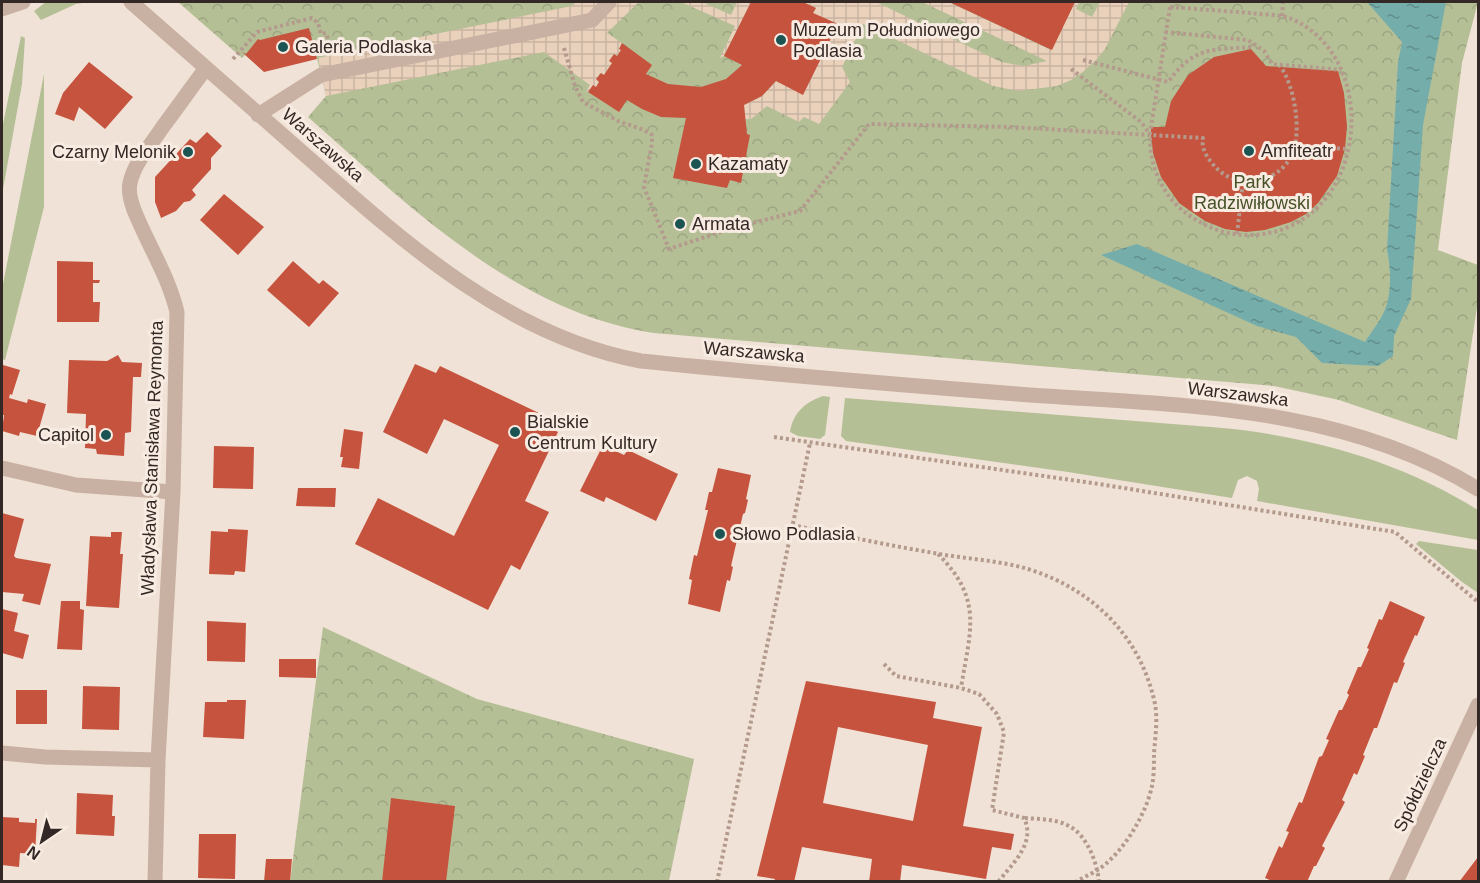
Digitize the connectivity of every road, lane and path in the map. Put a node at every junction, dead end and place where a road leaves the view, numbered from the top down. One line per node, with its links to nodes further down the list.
1 (23, 2): 5 (street)
2 (132, 2): 14 (street, Warszawska)
3 (609, 2): 7 (street)
4 (1283, 2): 6 (path)
5 (2, 9)
6 (1282, 16): 8 (path); 16 (path)
7 (558, 26): 18 (street); 19 (path)
8 (1165, 32): 10 (path); 17 (path)
9 (327, 35): 11 (path)
10 (1254, 44): 13 (path); 17 (path)
11 (233, 59)
12 (1083, 60): 17 (path)
13 (1280, 66): 16 (path); 20 (path)
14 (206, 68): 18 (street, Warszawska); 28 (street, Władysława Stanisława Reymonta)
15 (1071, 69): 19 (path)
16 (1341, 70): 21 (path)
17 (1157, 79): 19 (path)
18 (258, 115): 27 (street, Warszawska)
19 (1150, 134): 22 (path); 23 (path)
20 (1295, 146): 21 (path); 22 (path)
21 (1348, 149): 23 (path)
22 (1243, 182): 23 (path)
23 (1237, 234)
24 (774, 437): 25 (path)
25 (810, 442): 29 (path); 31 (path)
26 (2, 468): 28 (street)
27 (1479, 489)
28 (173, 492): 36 (street, Władysława Stanisława Reymonta)
29 (792, 525): 30 (path); 40 (path)
30 (937, 554): 33 (path); 38 (path)
31 (1479, 602)
32 (884, 664): 33 (path)
33 (961, 688): 37 (path)
34 (1479, 705): 44 (street, Spółdzielcza)
35 (2, 753): 36 (street)
36 (158, 760): 39 (street, Władysława Stanisława Reymonta)
37 (1024, 818): 38 (path); 41 (path)
38 (1098, 870): 42 (path); 43 (path)
39 (155, 882)
40 (717, 882)
41 (998, 882)
42 (1076, 882)
43 (1099, 882)
44 (1396, 882)

